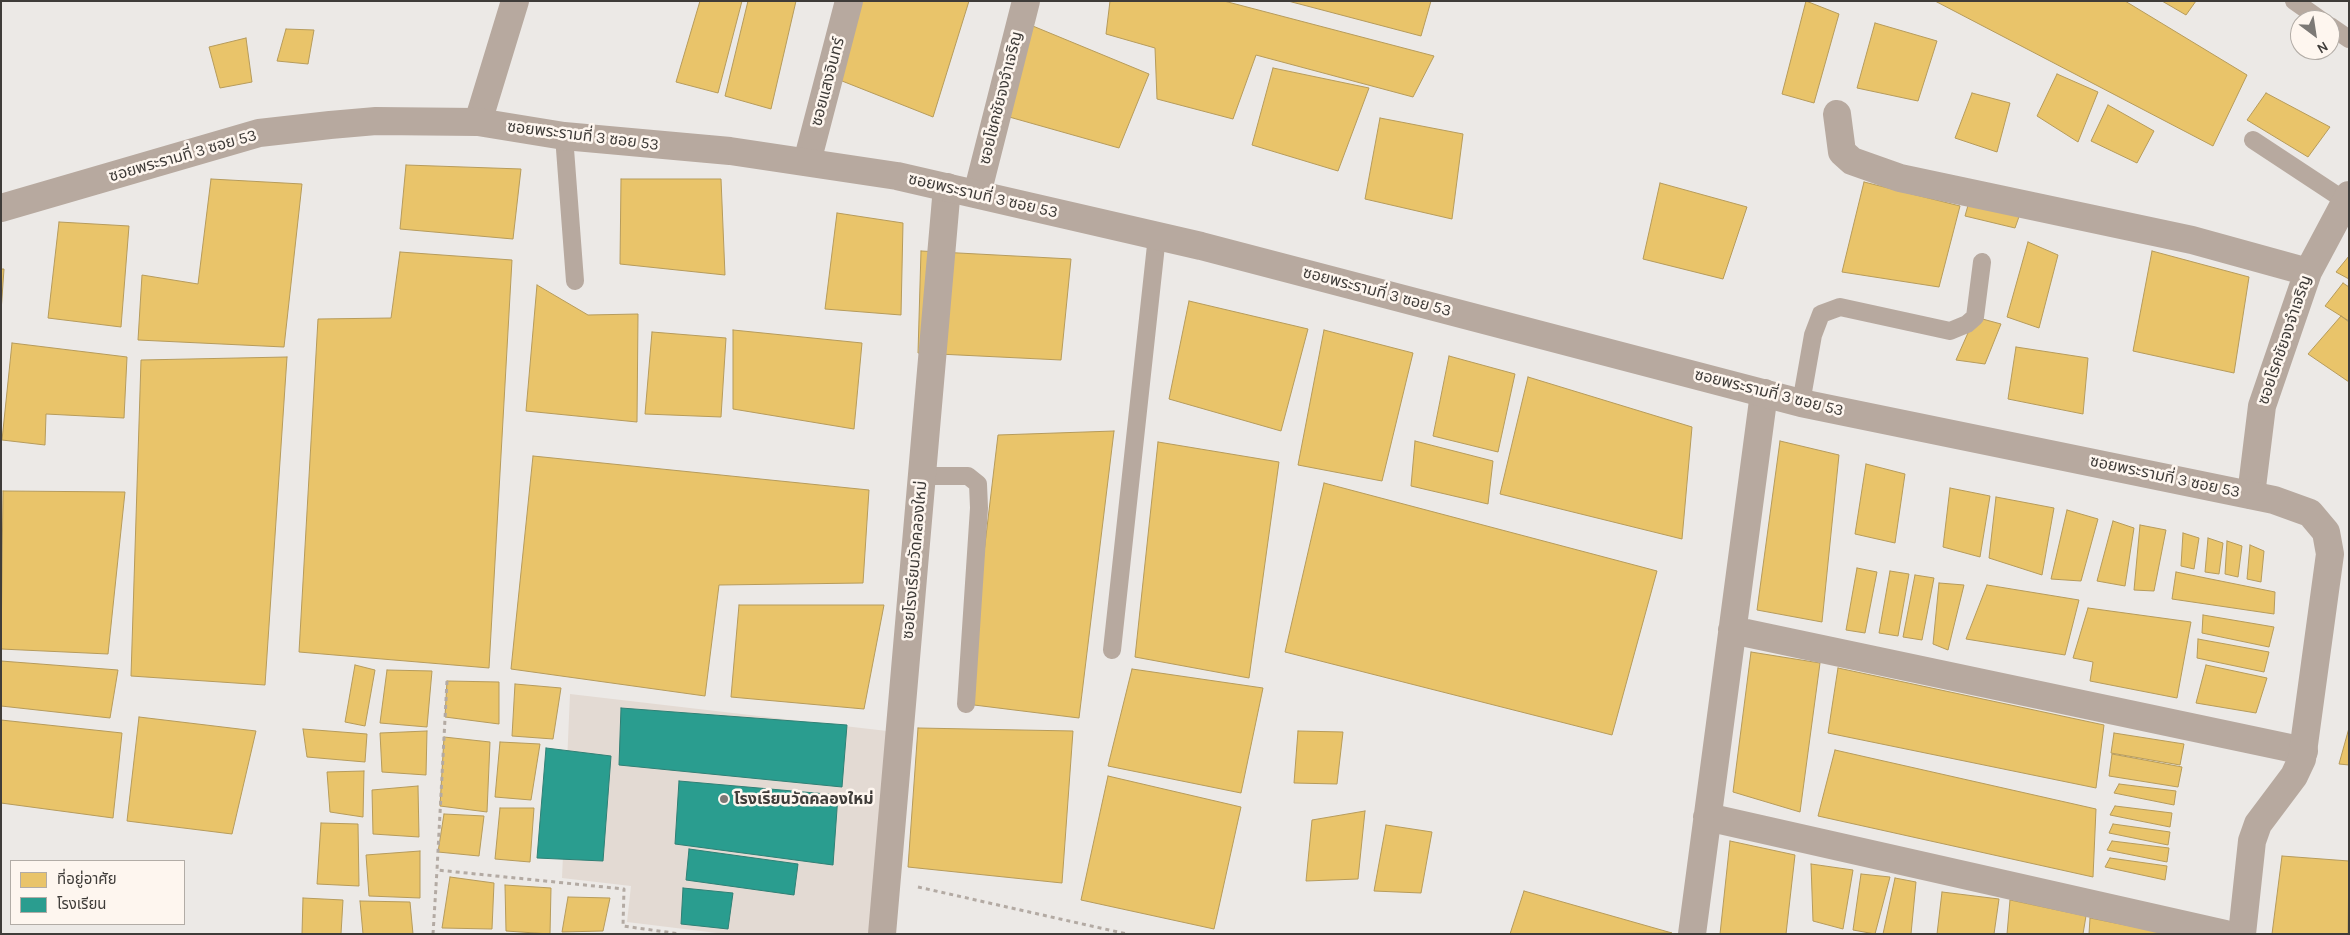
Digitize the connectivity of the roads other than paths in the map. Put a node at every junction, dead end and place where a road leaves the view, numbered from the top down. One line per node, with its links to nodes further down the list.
1 (515, 1): 7 (street)
2 (849, 1): 10 (street, ซอยแสงอินทร์)
3 (1026, 1): 12 (street, ซอยโชคชัยจงจำเจริญ)
4 (2294, 1): 5 (lane)
5 (2307, 10)
6 (1837, 114): 17 (street)
7 (478, 122): 8 (street, ซอยพระรามที่ 3 ซอย 53); 14 (street, ซอยพระรามที่ 3 ซอย 53)
8 (564, 136): 10 (street, ซอยพระรามที่ 3 ซอย 53); 18 (lane)
9 (2253, 140): 13 (lane)
10 (807, 162): 11 (street, ซอยพระรามที่ 3 ซอย 53)
11 (947, 187): 12 (street, ซอยพระรามที่ 3 ซอย 53); 21 (street, ซอยโรงเรียนวัดคลองใหม่)
12 (978, 194): 15 (street, ซอยพระรามที่ 3 ซอย 53)
13 (2347, 197): 17 (street, ซอยโรคชัยจงจำเจริญ)
14 (1, 208)
15 (1158, 236): 19 (street, ซอยพระรามที่ 3 ซอย 53); 24 (lane)
16 (1982, 262): 20 (lane)
17 (2308, 272): 22 (street, ซอยโรคชัยจงจำเจริญ)
18 (575, 281)
19 (1764, 394): 20 (street, ซอยพระรามที่ 3 ซอย 53); 23 (street)
20 (1801, 403): 22 (street, ซอยพระรามที่ 3 ซอย 53)
21 (922, 476): 25 (lane); 28 (street, ซอยโรงเรียนวัดคลองใหม่)
22 (2251, 495): 26 (street, ซอยพระรามที่ 3 ซอย 53)
23 (1732, 630): 26 (street); 27 (street)
24 (1112, 650)
25 (966, 704)
26 (2304, 751): 31 (street, ซอยพระรามที่ 3 ซอย 53)
27 (1707, 817): 29 (street); 30 (street)
28 (882, 934)
29 (1692, 934)
30 (2225, 934)
31 (2242, 934)

